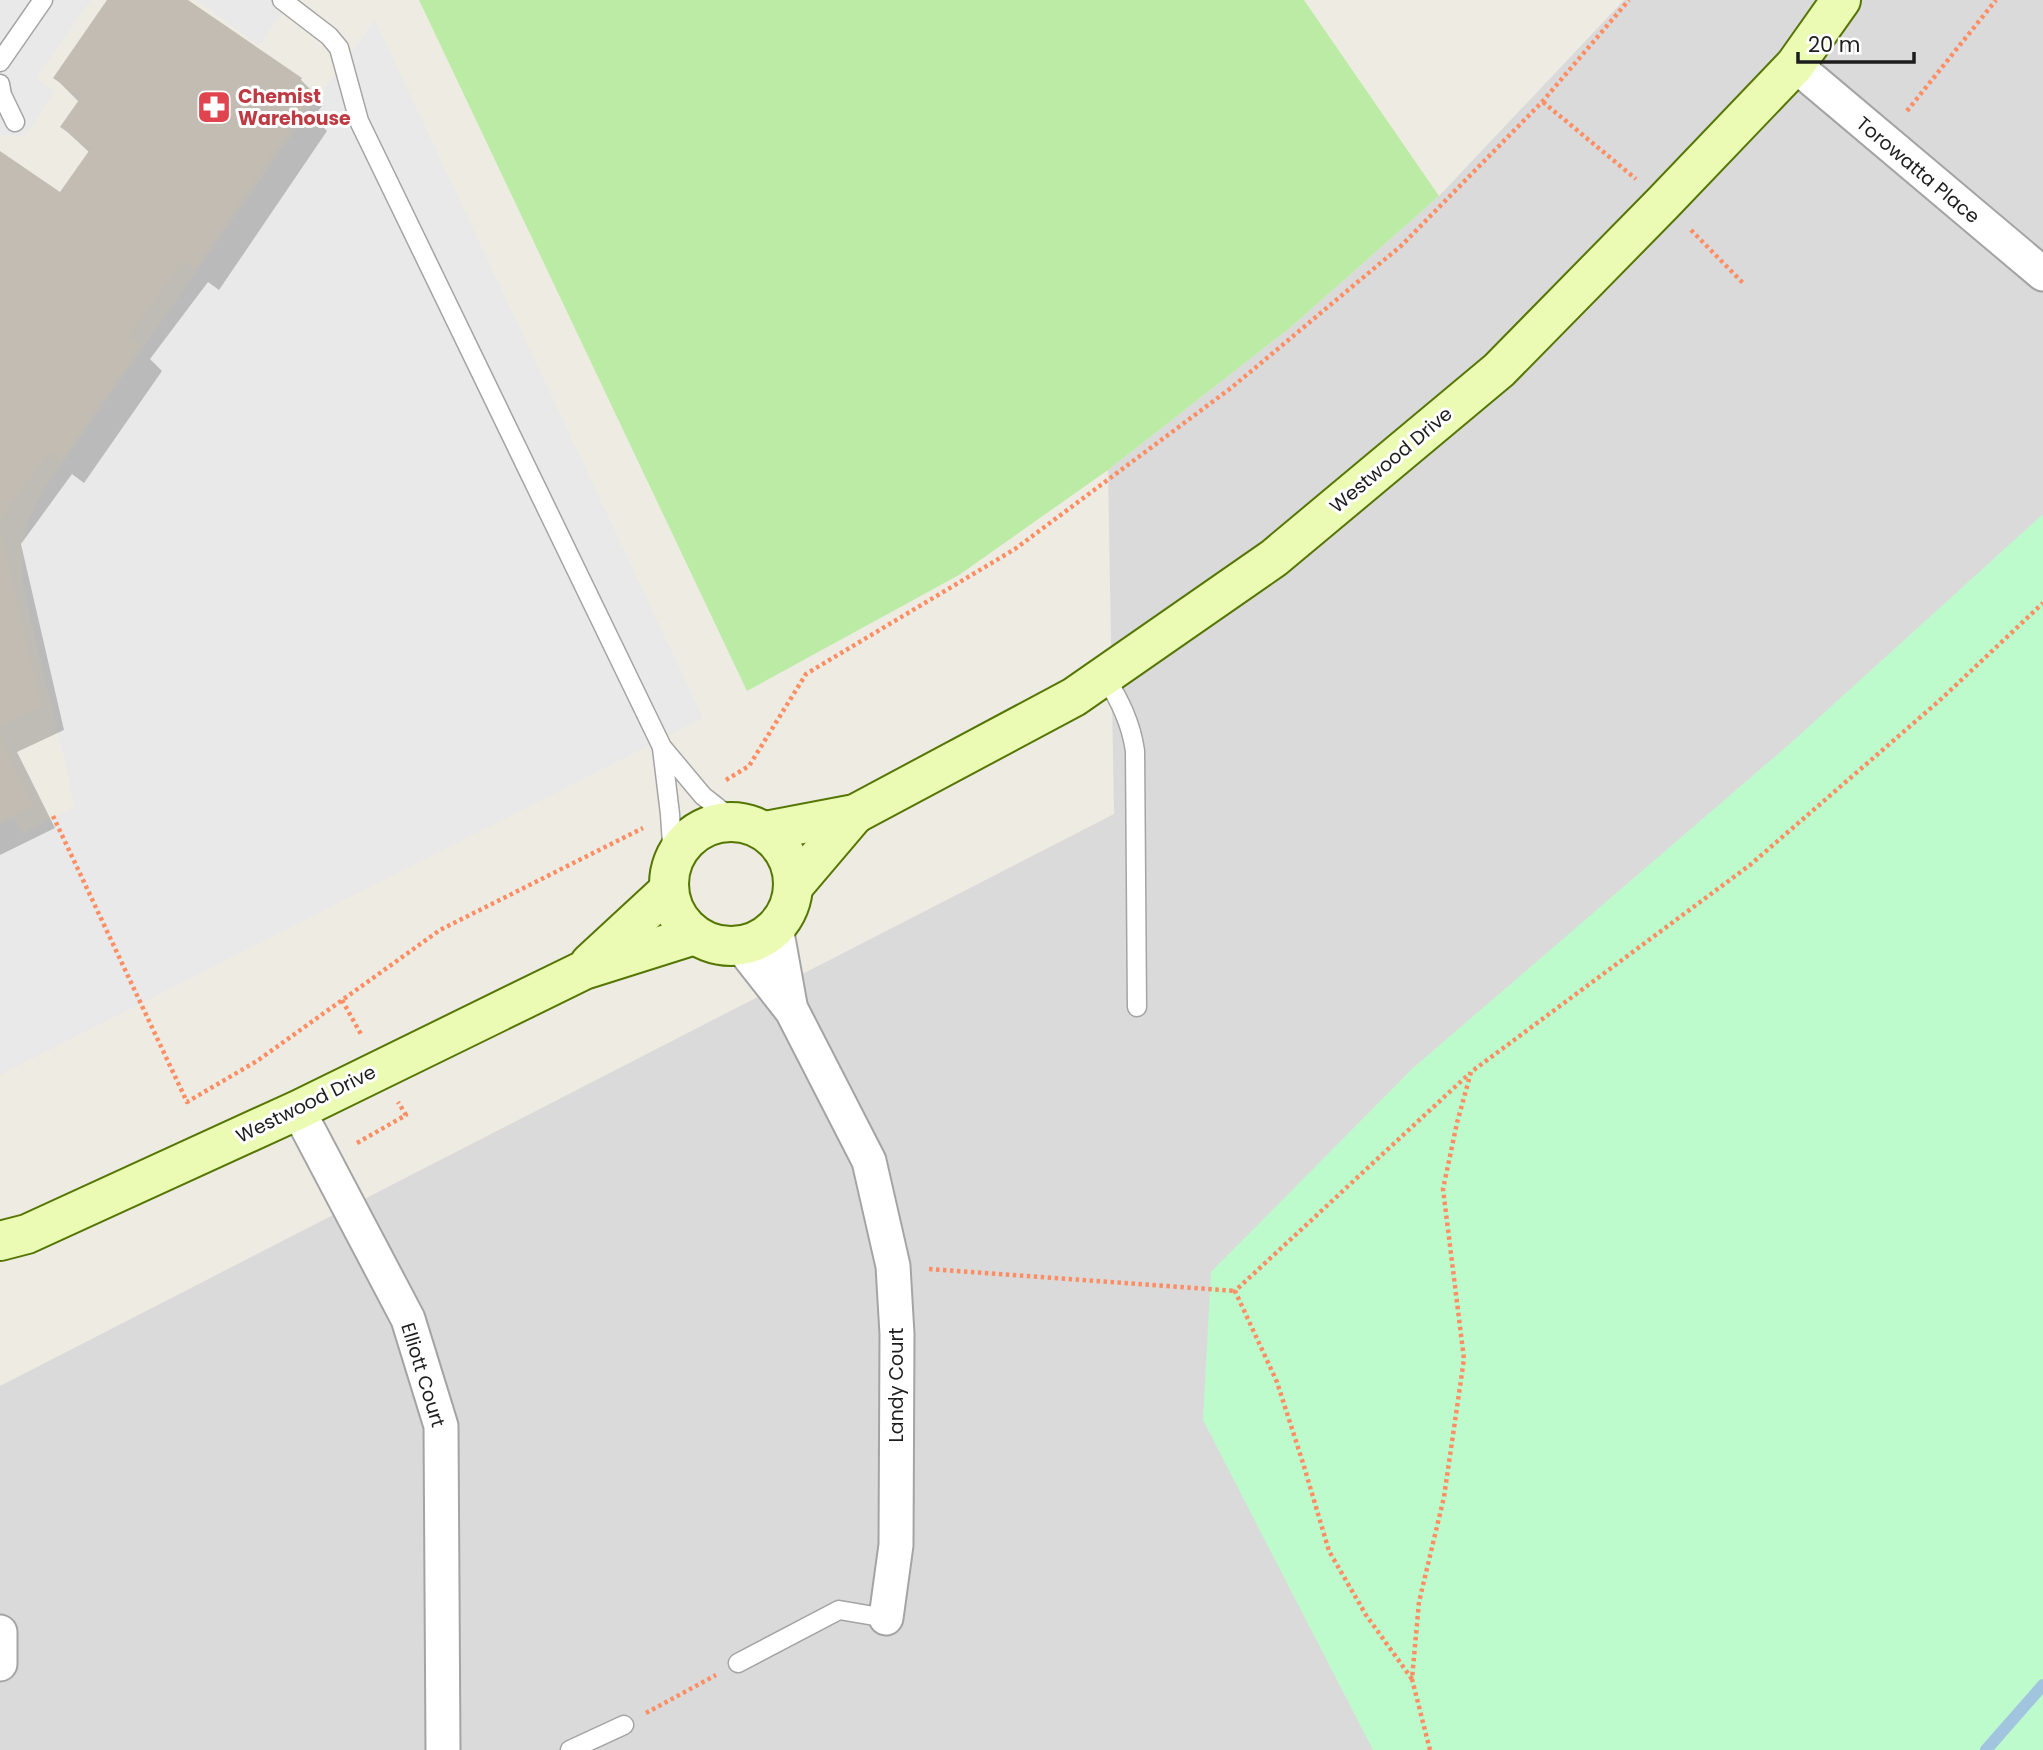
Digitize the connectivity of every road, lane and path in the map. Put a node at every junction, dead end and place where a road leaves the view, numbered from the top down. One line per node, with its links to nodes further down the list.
1 (43, 0): 8 (lane)
2 (282, 0): 7 (lane)
3 (302, 0): 7 (lane)
4 (1629, 0): 17 (path)
5 (1841, 0): 9 (street, Westwood Drive)
6 (1996, 0): 11 (path)
7 (309, 20): 16 (lane)
8 (0, 62)
9 (1795, 65): 13 (street, Torowatta Place); 15 (street, Westwood Drive)
10 (0, 84): 12 (lane)
11 (1903, 117)
12 (15, 122)
13 (2043, 274)
14 (2043, 603): 30 (path)
15 (1105, 676): 19 (street, Westwood Drive); 28 (lane)
16 (662, 747): 17 (lane); 18 (lane)
17 (703, 796): 21 (lane)
18 (670, 814): 20 (path); 22 (lane)
19 (855, 814): 21 (street, Westwood Drive); 23 (street, Westwood Drive)
20 (53, 816)
21 (750, 826): 22 (street); 23 (street)
22 (671, 875): 25 (street); 27 (street, Westwood Drive)
23 (793, 887): 24 (street)
24 (776, 928): 26 (street); 29 (street, Landy Court)
25 (695, 935): 26 (street); 27 (street, Westwood Drive)
26 (741, 946): 29 (street, Landy Court)
27 (583, 970): 31 (street, Westwood Drive)
28 (1137, 1007)
29 (792, 1011): 34 (street, Landy Court)
30 (1471, 1073): 35 (path); 40 (path)
31 (298, 1110): 32 (street, Westwood Drive); 42 (street, Elliott Court)
32 (13, 1238): 33 (street, Westwood Drive)
33 (0, 1262)
34 (893, 1266): 35 (path); 36 (street, Landy Court)
35 (1235, 1291): 40 (path)
36 (886, 1618): 38 (lane, Landy Court)
37 (0, 1632): 39 (street)
38 (738, 1663): 41 (path)
39 (0, 1664)
40 (1412, 1679): 44 (path)
41 (624, 1725): 43 (lane)
42 (443, 1750)
43 (570, 1750)
44 (1430, 1750)

